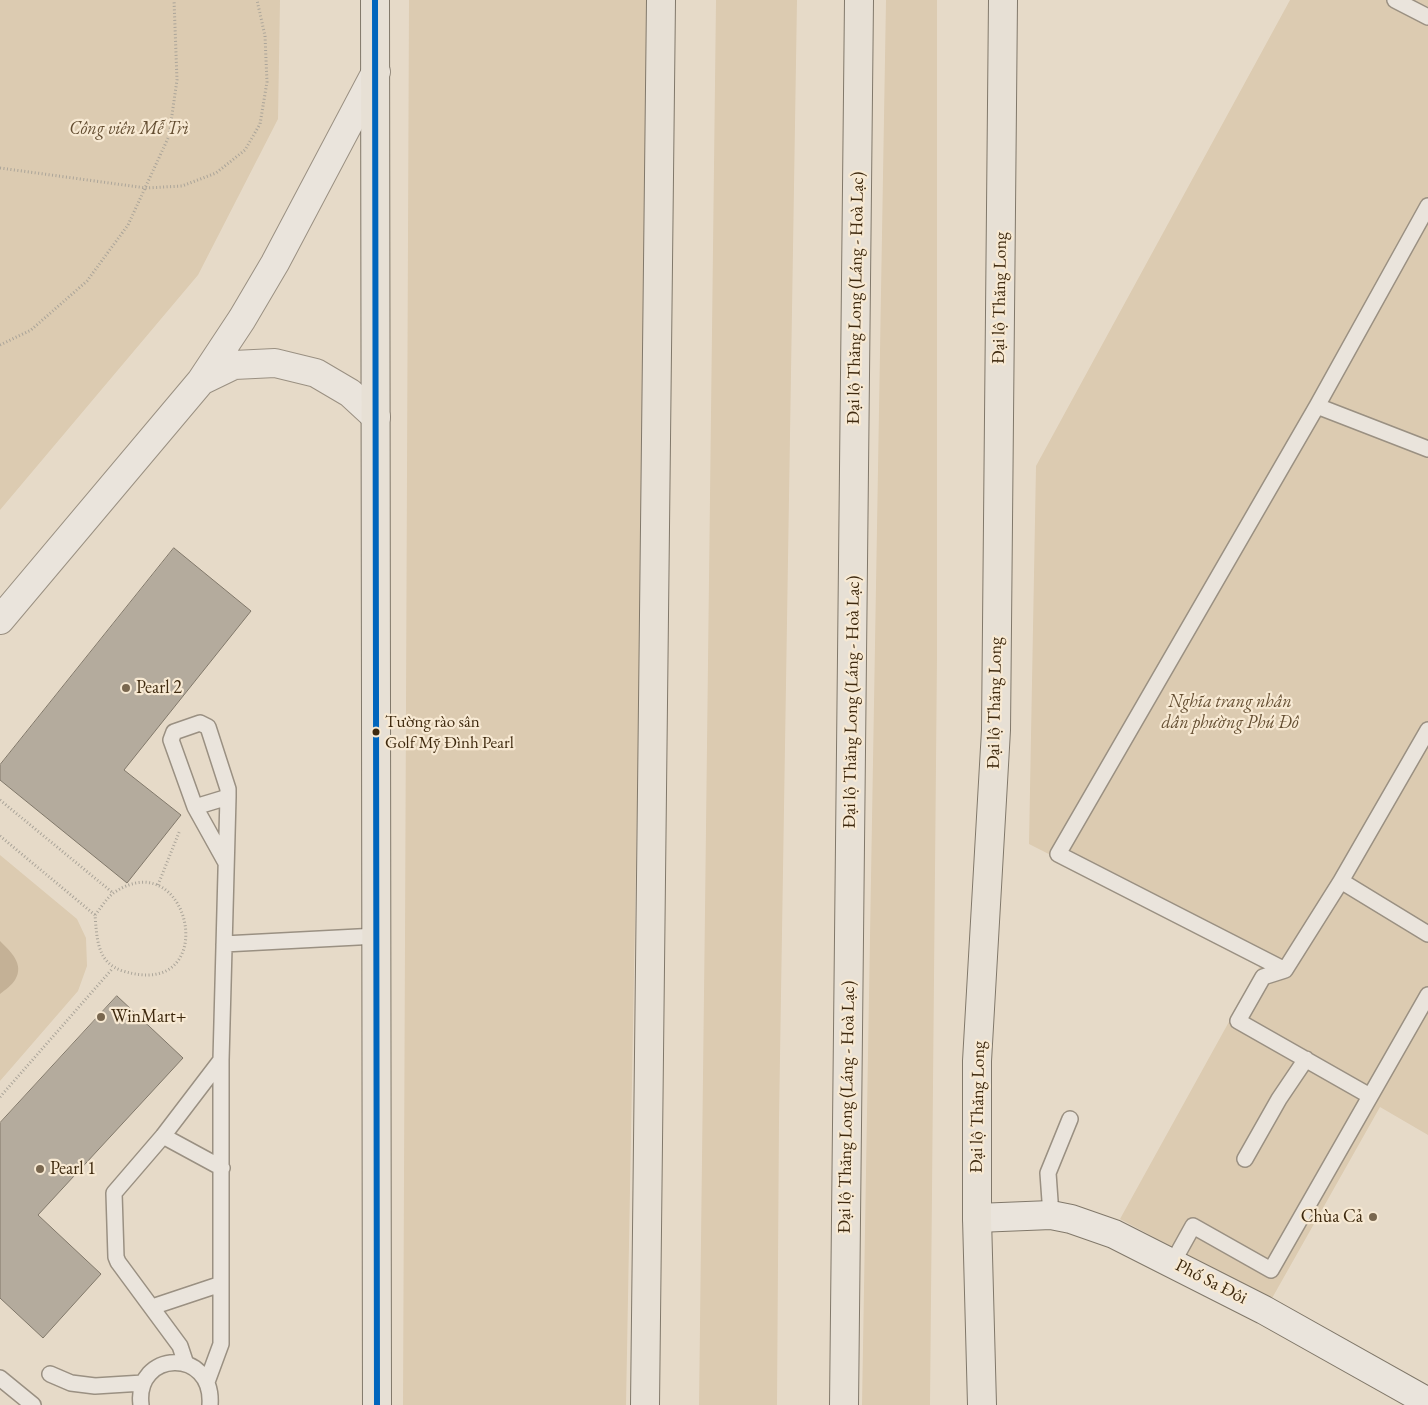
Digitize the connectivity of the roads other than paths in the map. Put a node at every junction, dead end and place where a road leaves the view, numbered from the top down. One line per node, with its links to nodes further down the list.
1 (376, 0): 7 (main road)
2 (661, 0): 47 (main road)
3 (859, 0): 48 (main road, Đại lộ Thăng Long (Láng - Hoà Lạc))
4 (1003, 0): 33 (main road, Đại lộ Thăng Long)
5 (1395, 0): 6 (lane)
6 (1428, 17)
7 (376, 72): 9 (street); 11 (main road)
8 (1428, 206): 10 (lane)
9 (201, 381): 11 (street); 13 (street)
10 (1318, 406): 12 (lane); 23 (lane)
11 (376, 417): 21 (main road)
12 (1428, 449)
13 (0, 620)
14 (1428, 730): 15 (lane)
15 (1424, 747): 19 (lane)
16 (228, 797): 17 (lane); 17 (lane); 18 (lane)
17 (193, 804): 18 (lane)
18 (225, 862): 22 (lane)
19 (1341, 881): 20 (lane); 23 (lane)
20 (1428, 934)
21 (377, 936): 22 (lane); 46 (main road)
22 (224, 944): 26 (lane)
23 (1285, 970): 25 (lane)
24 (1428, 994): 27 (lane)
25 (1306, 1059): 27 (lane); 30 (lane)
26 (221, 1060): 29 (lane); 31 (lane)
27 (1370, 1096): 34 (lane)
28 (1070, 1119): 32 (lane)
29 (163, 1136): 31 (lane); 36 (lane)
30 (1245, 1159)
31 (222, 1168): 35 (lane)
32 (1051, 1215): 33 (street, Phố Sa Đôi); 34 (street, Phố Sa Đôi)
33 (977, 1218): 49 (main road, Đại lộ Thăng Long)
34 (1173, 1262): 42 (street, Phố Sa Đôi)
35 (221, 1284): 36 (lane); 40 (lane)
36 (152, 1308): 37 (lane)
37 (186, 1364): 40 (lane); 41 (lane)
38 (50, 1374): 41 (lane)
39 (0, 1378): 43 (lane)
40 (207, 1382): 45 (lane)
41 (143, 1383): 44 (lane)
42 (1428, 1402)
43 (33, 1405)
44 (141, 1405)
45 (210, 1405)
46 (377, 1405)
47 (645, 1405)
48 (844, 1405)
49 (982, 1405)

